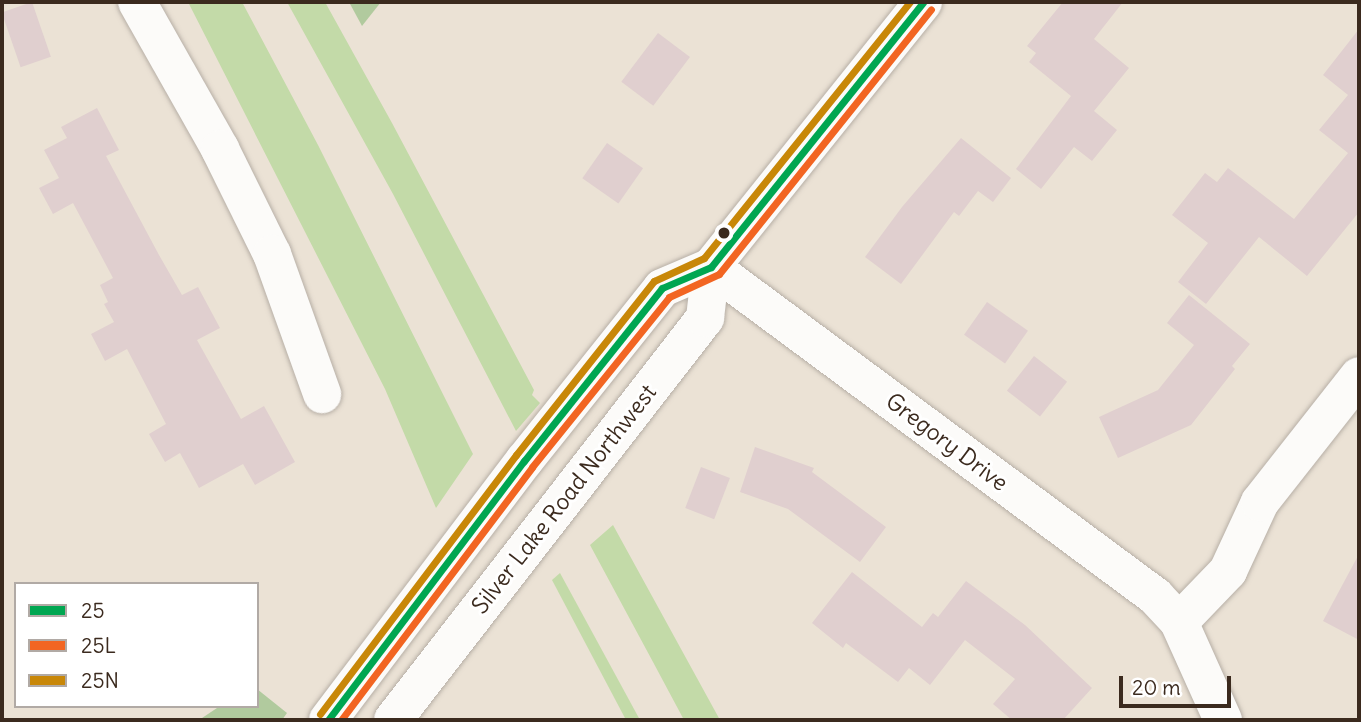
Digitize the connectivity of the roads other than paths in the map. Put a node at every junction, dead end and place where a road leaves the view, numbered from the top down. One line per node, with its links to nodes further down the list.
1 (137, 2): 5 (main road)
2 (923, 2): 3 (main road)
3 (712, 267): 6 (main road, Gregory Drive); 7 (main road); 8 (main road, Silver Lake Road Northwest)
4 (1359, 376): 6 (main road)
5 (322, 394)
6 (1179, 622): 9 (main road, Gregory Drive)
7 (328, 720)
8 (393, 720)
9 (1223, 720)

